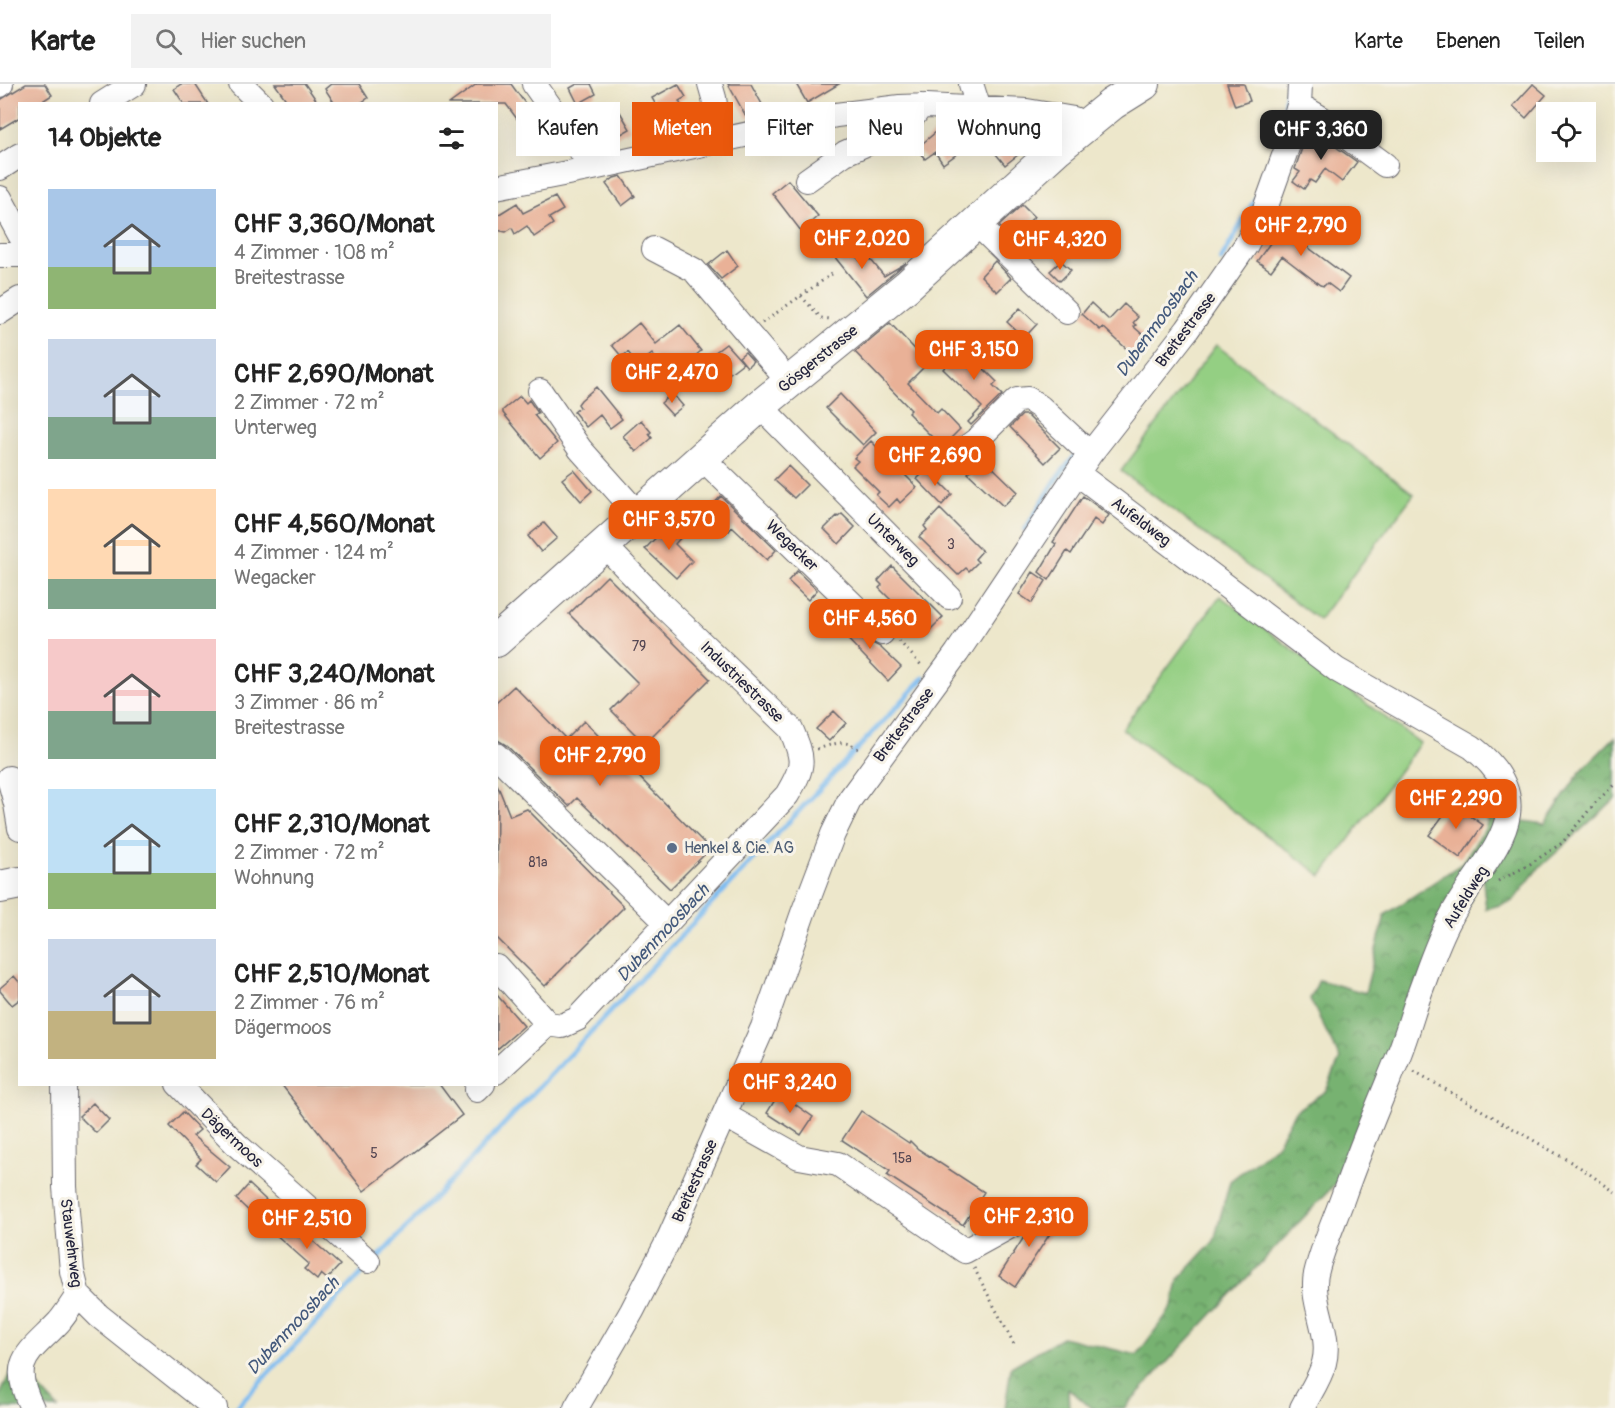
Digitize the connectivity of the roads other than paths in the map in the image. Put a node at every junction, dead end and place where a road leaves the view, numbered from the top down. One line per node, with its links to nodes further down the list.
1 (134, 84): 8 (street)
2 (240, 84): 9 (street)
3 (534, 84): 21 (street)
4 (710, 84): 10 (street)
5 (971, 84): 11 (street)
6 (1144, 84): 14 (main road, Gösgerstrasse)
7 (1299, 94): 19 (street); 38 (street, Breitestrasse)
8 (105, 102)
9 (259, 102)
10 (715, 102)
11 (977, 102)
12 (847, 114): 15 (street)
13 (1062, 116): 14 (street)
14 (1083, 127): 25 (main road, Gösgerstrasse)
15 (733, 136)
16 (847, 152): 22 (street)
17 (18, 155): 20 (street)
18 (646, 156): 21 (street)
19 (1385, 165)
20 (0, 168)
21 (593, 168): 23 (street)
22 (807, 180)
23 (498, 187)
24 (0, 198): 26 (street)
25 (976, 223): 32 (street); 33 (main road, Gösgerstrasse)
26 (18, 231)
27 (654, 249): 33 (street)
28 (0, 255): 29 (street)
29 (18, 255)
30 (18, 300): 31 (street)
31 (0, 312)
32 (1067, 312)
33 (789, 382): 35 (main road, Gösgerstrasse)
34 (540, 391): 39 (street)
35 (760, 406): 36 (main road, Gösgerstrasse); 41 (street, Unterweg)
36 (702, 458): 39 (main road, Gösgerstrasse); 43 (street, Wegacker)
37 (949, 460): 38 (street, Aufeldweg)
38 (1084, 464): 55 (street, Breitestrasse); 62 (street, Aufeldweg)
39 (638, 514): 40 (main road, Gösgerstrasse)
40 (604, 545): 42 (main road, Gösgerstrasse); 49 (street, Industriestrasse)
41 (950, 597)
42 (500, 633)
43 (882, 633)
44 (498, 757): 49 (street)
45 (14, 792): 46 (street)
46 (18, 816)
47 (18, 883): 48 (main road)
48 (0, 887)
49 (667, 923): 51 (street)
50 (498, 968): 51 (street)
51 (548, 1024): 52 (street)
52 (498, 1070)
53 (64, 1086): 58 (street, Stauwehrweg)
54 (180, 1086): 57 (street, Dägermoos)
55 (724, 1115): 56 (street); 61 (street, Breitestrasse)
56 (1016, 1223)
57 (368, 1260)
58 (78, 1295): 59 (street); 60 (street, Stauwehrweg)
59 (32, 1408)
60 (215, 1408)
61 (576, 1408)
62 (1302, 1408)

